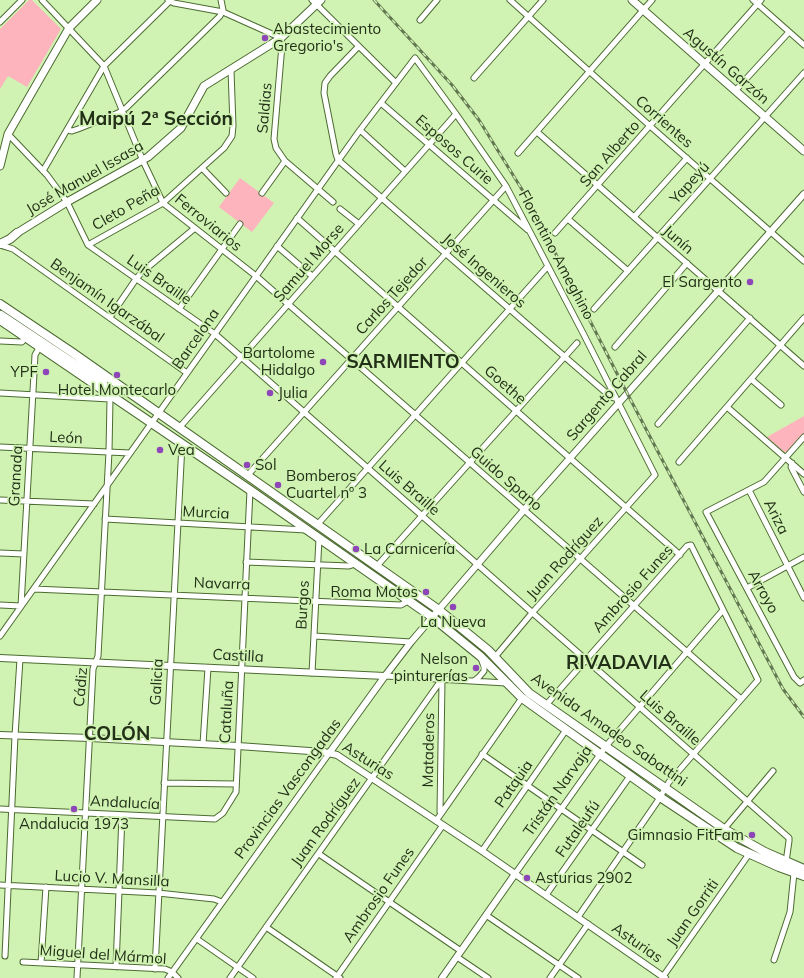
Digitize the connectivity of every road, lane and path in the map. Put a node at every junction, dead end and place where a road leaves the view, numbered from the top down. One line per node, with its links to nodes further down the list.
1 (22, 0): 18 (street)
2 (42, 0): 19 (street, Ferroviarios)
3 (97, 0): 19 (main road)
4 (169, 0): 15 (street); 26 (street)
5 (221, 0): 15 (street)
6 (437, 0): 17 (street)
7 (510, 0): 16 (street, Corrientes)
8 (543, 0): 16 (street)
9 (632, 0): 14 (main road, Agustín Garzón)
10 (652, 0): 14 (street)
11 (753, 0): 13 (street)
12 (317, 2): 21 (main road, José Manuel Issasa); 23 (street)
13 (759, 2): 20 (street); 25 (street, San Alberto)
14 (643, 10): 25 (main road, Agustín Garzón); 28 (street)
15 (223, 12): 21 (street); 34 (street)
16 (529, 16): 28 (street, Corrientes); 30 (street)
17 (420, 20)
18 (0, 22)
19 (69, 28): 26 (street, Ferroviarios); 41 (main road)
20 (789, 32): 22 (street); 32 (street)
21 (281, 38): 27 (main road, José Manuel Issasa); 48 (street, Saldias)
22 (804, 45)
23 (358, 47): 31 (street); 46 (street)
24 (415, 58): 31 (street, Barcelona); 35 (street, Florentino Ameghino)
25 (704, 64): 32 (main road, Agustín Garzón); 37 (street, San Alberto)
26 (104, 66): 34 (street, Ferroviarios); 38 (street)
27 (231, 70): 47 (main road, José Manuel Issasa); 50 (street, Cleto Peña)
28 (589, 72): 37 (street, Corrientes); 40 (street)
29 (804, 73): 36 (street, Yapeyú)
30 (474, 78)
31 (396, 83): 33 (street, Barcelona)
32 (735, 91): 36 (main road, Agustín Garzón)
33 (381, 103): 39 (street, Barcelona); 42 (street, Esposos Curie)
34 (122, 111): 38 (street); 47 (street, Ferroviarios)
35 (456, 114): 42 (street, Samuel Morse); 55 (street, Florentino Ameghino)
36 (765, 117): 43 (main road, Agustín Garzón); 53 (street, Yapeyú)
37 (650, 126): 45 (street, Corrientes); 54 (street, San Alberto)
38 (68, 130): 51 (street)
39 (360, 130): 46 (street, Barcelona); 52 (street)
40 (537, 132): 44 (street); 54 (street, Junín)
41 (8, 134): 49 (main road); 51 (street, Luis Braille)
42 (429, 144): 52 (street, Samuel Morse); 61 (street, Esposos Curie)
43 (804, 151)
44 (518, 154)
45 (687, 158): 53 (street, Corrientes); 66 (street)
46 (338, 160): 56 (street, Barcelona); 60 (street, José Ingenieros)
47 (143, 161): 62 (main road, José Manuel Issasa); 64 (street, Ferroviarios)
48 (285, 161): 56 (street, Saldias); 58 (street)
49 (0, 166)
50 (202, 168): 57 (street); 64 (street, Cleto Peña)
51 (43, 171): 62 (street, Luis Braille)
52 (405, 171): 60 (street, Samuel Morse)
53 (710, 179): 72 (street, Corrientes); 75 (street, Yapeyú)
54 (598, 185): 66 (street, Junín); 68 (street, San Alberto)
55 (506, 186): 61 (street, Carlos Tejedor); 73 (street, Florentino Ameghino)
56 (318, 188): 63 (street, Saldias); 67 (street, Barcelona)
57 (226, 193)
58 (262, 193)
59 (804, 194): 72 (street, Sargento Cabral)
60 (382, 198): 70 (street, Samuel Morse); 82 (street, José Ingenieros)
61 (493, 200): 73 (street, Esposos Curie); 82 (street, Carlos Tejedor)
62 (66, 202): 76 (main road, José Manuel Issasa); 77 (street, Luis Braille)
63 (333, 202)
64 (163, 203): 71 (street, Ferroviarios); 77 (street, Cleto Peña)
65 (340, 209): 70 (street)
66 (634, 217): 75 (street, Junín)
67 (297, 218): 78 (street, Barcelona); 81 (street, Goethe)
68 (568, 219): 74 (street, San Alberto); 86 (street)
69 (240, 224): 80 (street)
70 (359, 224): 81 (street, Samuel Morse)
71 (195, 228): 80 (street, Ferroviarios); 89 (street)
72 (771, 231): 83 (street, Corrientes); 90 (street, Sargento Cabral)
73 (530, 232): 85 (street, Florentino Ameghino)
74 (555, 233)
75 (657, 237): 84 (street, Junín); 86 (street, Yapeyú)
76 (4, 240): 79 (street, Benjamín Igarzábal); 79 (street)
77 (88, 245): 89 (street, Luis Braille)
78 (277, 246): 87 (street, Barcelona); 88 (street)
79 (13, 249): 97 (street, Benjamín Igarzábal)
80 (222, 249): 87 (street, Ferroviarios); 94 (street)
81 (335, 250): 88 (street, Samuel Morse); 93 (street, Goethe)
82 (446, 253): 93 (street, Carlos Tejedor); 95 (street, José Ingenieros)
83 (804, 261)
84 (687, 263): 90 (street, Junín); 106 (street)
85 (548, 266): 95 (street); 118 (street, Florentino Ameghino)
86 (628, 271): 96 (street, Yapeyú)
87 (256, 276): 92 (street, Guido Spano); 101 (street, Barcelona)
88 (312, 276): 92 (street, Samuel Morse)
89 (136, 279): 94 (street, Luis Braille); 97 (street)
90 (718, 291): 99 (street, Junín); 118 (street, Sargento Cabral)
91 (0, 304): 123 (main road, Avenida Amadeo Sabattini)
92 (288, 304): 109 (street, Samuel Morse); 110 (street, Guido Spano)
93 (398, 307): 110 (street, Carlos Tejedor); 111 (street, Goethe)
94 (179, 309): 101 (street, Luis Braille)
95 (510, 309): 108 (street, José Ingenieros); 111 (street)
96 (594, 309)
97 (110, 317): 113 (street, Benjamín Igarzábal)
98 (1, 318): 102 (main road, Avenida Amadeo Sabattini); 117 (main road)
99 (750, 318): 105 (street, Junín); 126 (street)
100 (804, 318): 105 (street)
101 (215, 334): 109 (street, Luis Braille); 113 (street, Barcelona)
102 (25, 338): 103 (street); 107 (main road, Avenida Amadeo Sabattini)
103 (0, 341)
104 (577, 342): 108 (street)
105 (780, 345): 112 (street, Junín); 114 (street)
106 (614, 347)
107 (39, 348): 116 (street, Granada); 117 (main road, Avenida Amadeo Sabattini)
108 (564, 356): 118 (street, José Ingenieros); 121 (street)
109 (241, 357): 122 (street, Luis Braille); 127 (street, Samuel Morse)
110 (351, 360): 122 (street, Carlos Tejedor); 124 (street, Guido Spano)
111 (462, 363): 121 (street, Goethe); 124 (street)
112 (804, 366)
113 (187, 372): 123 (street, Barcelona)
114 (751, 379): 119 (street); 120 (street)
115 (0, 393): 116 (street)
116 (32, 394): 117 (street); 131 (street, Granada)
117 (110, 396): 125 (main road, Avenida Amadeo Sabattini); 132 (street, Cádiz)
118 (617, 400): 135 (street, Sargento Cabral); 141 (street, Florentino Ameghino)
119 (781, 405)
120 (727, 407): 134 (street); 136 (street)
121 (516, 410): 135 (street, Goethe); 137 (street)
122 (304, 412): 139 (street, Luis Braille); 142 (street, Carlos Tejedor)
123 (159, 413): 125 (street, Barcelona); 127 (main road, Avenida Amadeo Sabattini)
124 (415, 415): 137 (street, Guido Spano); 139 (street)
125 (152, 423): 129 (main road, Avenida Amadeo Sabattini); 133 (street, Barcelona)
126 (658, 424)
127 (179, 428): 142 (main road, Avenida Amadeo Sabattini)
128 (804, 437): 134 (street)
129 (182, 444): 144 (main road, Avenida Amadeo Sabattini); 154 (street, Galicia)
130 (0, 447): 131 (street, León)
131 (30, 448): 132 (street, León); 148 (street, Granada)
132 (109, 452): 133 (street, León); 143 (street, Cádiz)
133 (130, 453): 143 (street, Barcelona)
134 (786, 457): 138 (street); 145 (street)
135 (570, 458): 150 (street, Goethe); 151 (street, Sargento Cabral)
136 (678, 462)
137 (470, 463): 151 (street, Guido Spano); 152 (street)
138 (792, 463): 140 (street); 146 (street)
139 (368, 468): 152 (street, Luis Braille); 155 (street)
140 (804, 474)
141 (655, 475): 150 (street, Juan Rodríguez)
142 (247, 476): 155 (main road, Avenida Amadeo Sabattini)
143 (107, 486): 149 (street, Barcelona); 153 (street, Cádiz)
144 (250, 490): 156 (street, Cataluña); 157 (main road, Avenida Amadeo Sabattini)
145 (749, 490): 168 (street, Ariza); 171 (street, Arroyo)
146 (804, 492)
147 (0, 500): 148 (street)
148 (28, 501): 149 (street); 160 (street, Granada)
149 (94, 504): 170 (street, Barcelona)
150 (626, 507): 161 (street, Goethe); 163 (street, Juan Rodríguez)
151 (524, 510): 163 (street, Guido Spano); 167 (street, Sargento Cabral)
152 (422, 516): 167 (street, Luis Braille); 169 (street)
153 (105, 519): 154 (street, Murcia); 172 (street, Cádiz)
154 (177, 523): 156 (street, Murcia); 173 (street, Galicia)
155 (317, 525): 169 (main road, Avenida Amadeo Sabattini)
156 (248, 527): 157 (street, Murcia); 164 (street, Cataluña)
157 (306, 530): 158 (main road, Avenida Amadeo Sabattini)
158 (319, 539): 165 (street, Burgos); 166 (main road, Avenida Amadeo Sabattini)
159 (0, 553): 160 (street)
160 (24, 554): 179 (street, Granada)
161 (680, 555): 180 (street, Ambrosio Funes); 182 (street, Ambrosio Funes)
162 (804, 557): 168 (street)
163 (580, 559): 180 (street, Guido Spano); 183 (street, Juan Rodríguez)
164 (246, 562): 165 (street); 174 (street, Cataluña)
165 (317, 564): 166 (street); 176 (street, Burgos)
166 (355, 564): 177 (main road, Avenida Amadeo Sabattini)
167 (478, 565): 181 (street, Sargento Cabral); 183 (street, Luis Braille)
168 (788, 565): 171 (street); 175 (street, Ariza)
169 (376, 567): 181 (main road, Avenida Amadeo Sabattini)
170 (34, 588): 172 (street, Navarra); 179 (street, Barcelona)
171 (747, 588): 202 (street, Arroyo)
172 (101, 591): 173 (street, Navarra); 194 (street, Cádiz)
173 (174, 594): 174 (street, Navarra); 195 (street, Galicia)
174 (244, 597): 176 (street, Navarra); 197 (street, Cataluña)
175 (804, 598)
176 (316, 600): 177 (street, Navarra); 186 (street, Burgos)
177 (408, 601): 184 (main road, Avenida Amadeo Sabattini)
178 (0, 605): 179 (street)
179 (21, 606): 185 (street, Barcelona)
180 (634, 606): 188 (street, Guido Spano); 193 (street, Ambrosio Funes)
181 (439, 610): 184 (street, Sargento Cabral); 190 (main road, Avenida Amadeo Sabattini)
182 (723, 610): 188 (street, Tristán Narvaja); 205 (street)
183 (532, 613): 190 (street, Juan Rodríguez); 193 (street, Luis Braille)
184 (432, 617): 187 (street, Provincias Vascongadas); 189 (main road, Avenida Amadeo Sabattini)
185 (0, 636)
186 (314, 636): 187 (street); 198 (street, Burgos)
187 (411, 642): 199 (street, Provincias Vascongadas)
188 (686, 652): 205 (street, Guido Spano); 207 (street, Tristán Narvaja)
189 (480, 656): 201 (street); 203 (main road, Avenida Amadeo Sabattini)
190 (495, 657): 206 (main road, Avenida Amadeo Sabattini)
191 (0, 658): 192 (street, Castilla)
192 (20, 659): 194 (street, Castilla); 210 (street)
193 (585, 660): 206 (street, Ambrosio Funes); 207 (street, Luis Braille)
194 (95, 662): 195 (street, Castilla); 211 (street, Cádiz)
195 (170, 666): 196 (street, Castilla); 212 (street, Galicia)
196 (208, 668): 197 (street, Castilla); 213 (street)
197 (241, 669): 198 (street, Castilla); 214 (street, Cataluña)
198 (312, 673): 199 (street, Castilla)
199 (385, 676): 200 (street, Castilla); 216 (street, Provincias Vascongadas)
200 (442, 679): 201 (street, Castilla); 222 (street, Juan Rodríguez); 234 (street, Mataderos)
201 (474, 681): 203 (street, Castilla)
202 (802, 682)
203 (506, 683): 204 (main road, Avenida Amadeo Sabattini)
204 (522, 698): 208 (main road, Avenida Amadeo Sabattini); 217 (street)
205 (741, 699): 219 (street)
206 (546, 705): 215 (main road, Avenida Amadeo Sabattini)
207 (639, 707): 215 (street, Tristán Narvaja); 219 (street, Luis Braille)
208 (566, 730): 218 (main road, Avenida Amadeo Sabattini); 225 (street, Patquia)
209 (0, 735): 210 (street, Asturias)
210 (15, 736): 211 (street, Asturias); 232 (street)
211 (90, 738): 212 (street, Asturias); 233 (street, Cádiz)
212 (166, 742): 213 (street, Asturias); 223 (street, Galicia)
213 (203, 744): 214 (street, Asturias)
214 (238, 746): 216 (street, Asturias); 224 (street, Cataluña)
215 (606, 746): 218 (street, Tristán Narvaja); 226 (main road, Avenida Amadeo Sabattini)
216 (330, 752): 222 (street, Asturias); 258 (street, Provincias Vascongadas)
217 (482, 754): 225 (street); 234 (street)
218 (600, 754): 221 (main road, Avenida Amadeo Sabattini); 231 (street, Tristán Narvaja)
219 (693, 755): 226 (street); 229 (street, Luis Braille)
220 (773, 771): 229 (street)
221 (630, 776): 228 (main road, Avenida Amadeo Sabattini); 240 (street, Futaleufú)
222 (372, 778): 237 (street, Asturias); 244 (street, Juan Rodríguez)
223 (164, 783): 224 (street); 236 (street, Galicia)
224 (236, 784): 227 (street, Cataluña)
225 (527, 786): 231 (street); 242 (street, Patquia)
226 (665, 787): 228 (street); 239 (main road, Avenida Amadeo Sabattini)
227 (236, 792): 236 (street, Andalucía)
228 (660, 797): 241 (main road, Avenida Amadeo Sabattini); 243 (street)
229 (746, 801): 239 (street); 247 (street, Luis Braille)
230 (0, 809): 232 (street, Andalucía)
231 (561, 809): 240 (street); 250 (street, Tristán Narvaja)
232 (12, 810): 233 (street, Andalucía); 252 (street)
233 (86, 813): 235 (street, Andalucía); 254 (street, Cádiz)
234 (440, 813): 237 (street, Mataderos)
235 (122, 814): 236 (street, Andalucía); 255 (street)
236 (162, 816): 256 (street, Galicia)
237 (436, 820): 238 (street, Asturias)
238 (443, 825): 242 (street, Asturias); 259 (street, Ambrosio Funes)
239 (724, 829): 247 (main road, Avenida Amadeo Sabattini)
240 (592, 830): 243 (street); 257 (street, Futaleufú)
241 (727, 843): 245 (main road, Avenida Amadeo Sabattini); 246 (street)
242 (482, 851): 250 (street, Asturias)
243 (623, 852): 248 (street); 261 (street)
244 (318, 854): 259 (street); 263 (street, Juan Rodríguez)
245 (749, 854): 246 (street, Juan Gorriti); 249 (main road, Avenida Amadeo Sabattini)
246 (743, 862): 287 (street, Juan Gorriti)
247 (786, 862): 249 (main road, Avenida Amadeo Sabattini)
248 (642, 865)
249 (800, 872): 268 (street)
250 (515, 874): 257 (street, Asturias); 260 (street, Tristán Narvaja)
251 (0, 885): 252 (street, Lucio V. Mansilla)
252 (8, 885): 253 (street, Lucio V. Mansilla); 266 (street)
253 (46, 887): 254 (street, Lucio V. Mansilla); 270 (street)
254 (82, 889): 255 (street, Lucio V. Mansilla); 271 (street, Cádiz)
255 (119, 891): 256 (street, Lucio V. Mansilla); 273 (street)
256 (158, 893): 258 (street, Lucio V. Mansilla); 275 (street, Galicia)
257 (546, 895): 261 (street, Asturias)
258 (222, 902): 264 (street, Provincias Vascongadas)
259 (389, 902): 265 (street); 277 (street, Ambrosio Funes)
260 (486, 915): 265 (street, Tristán Narvaja); 272 (street)
261 (578, 917): 262 (street, Asturias)
262 (588, 924): 272 (street); 287 (street, Asturias)
263 (266, 927): 274 (street, Juan Rodríguez); 277 (street)
264 (197, 939): 274 (street); 276 (street, Provincias Vascongadas)
265 (461, 951): 267 (street, Tristán Narvaja)
266 (5, 956)
267 (457, 957): 283 (street, Tristán Narvaja); 284 (street)
268 (774, 960)
269 (23, 962): 270 (street, Miguel del Mármol)
270 (41, 963): 271 (street, Miguel del Mármol)
271 (78, 965): 273 (street, Miguel del Mármol); 278 (street, Cádiz)
272 (560, 965): 285 (street); 286 (street)
273 (116, 967): 275 (street, Miguel del Mármol)
274 (237, 967): 281 (street, Juan Rodríguez); 282 (street)
275 (155, 969): 276 (street, Miguel del Mármol)
276 (172, 972): 279 (street, Provincias Vascongadas); 280 (street, Miguel del Mármol)
277 (338, 977)
278 (77, 978)
279 (168, 978)
280 (178, 978)
281 (230, 978)
282 (253, 978)
283 (442, 978)
284 (488, 978)
285 (550, 978)
286 (578, 978)
287 (663, 978)

